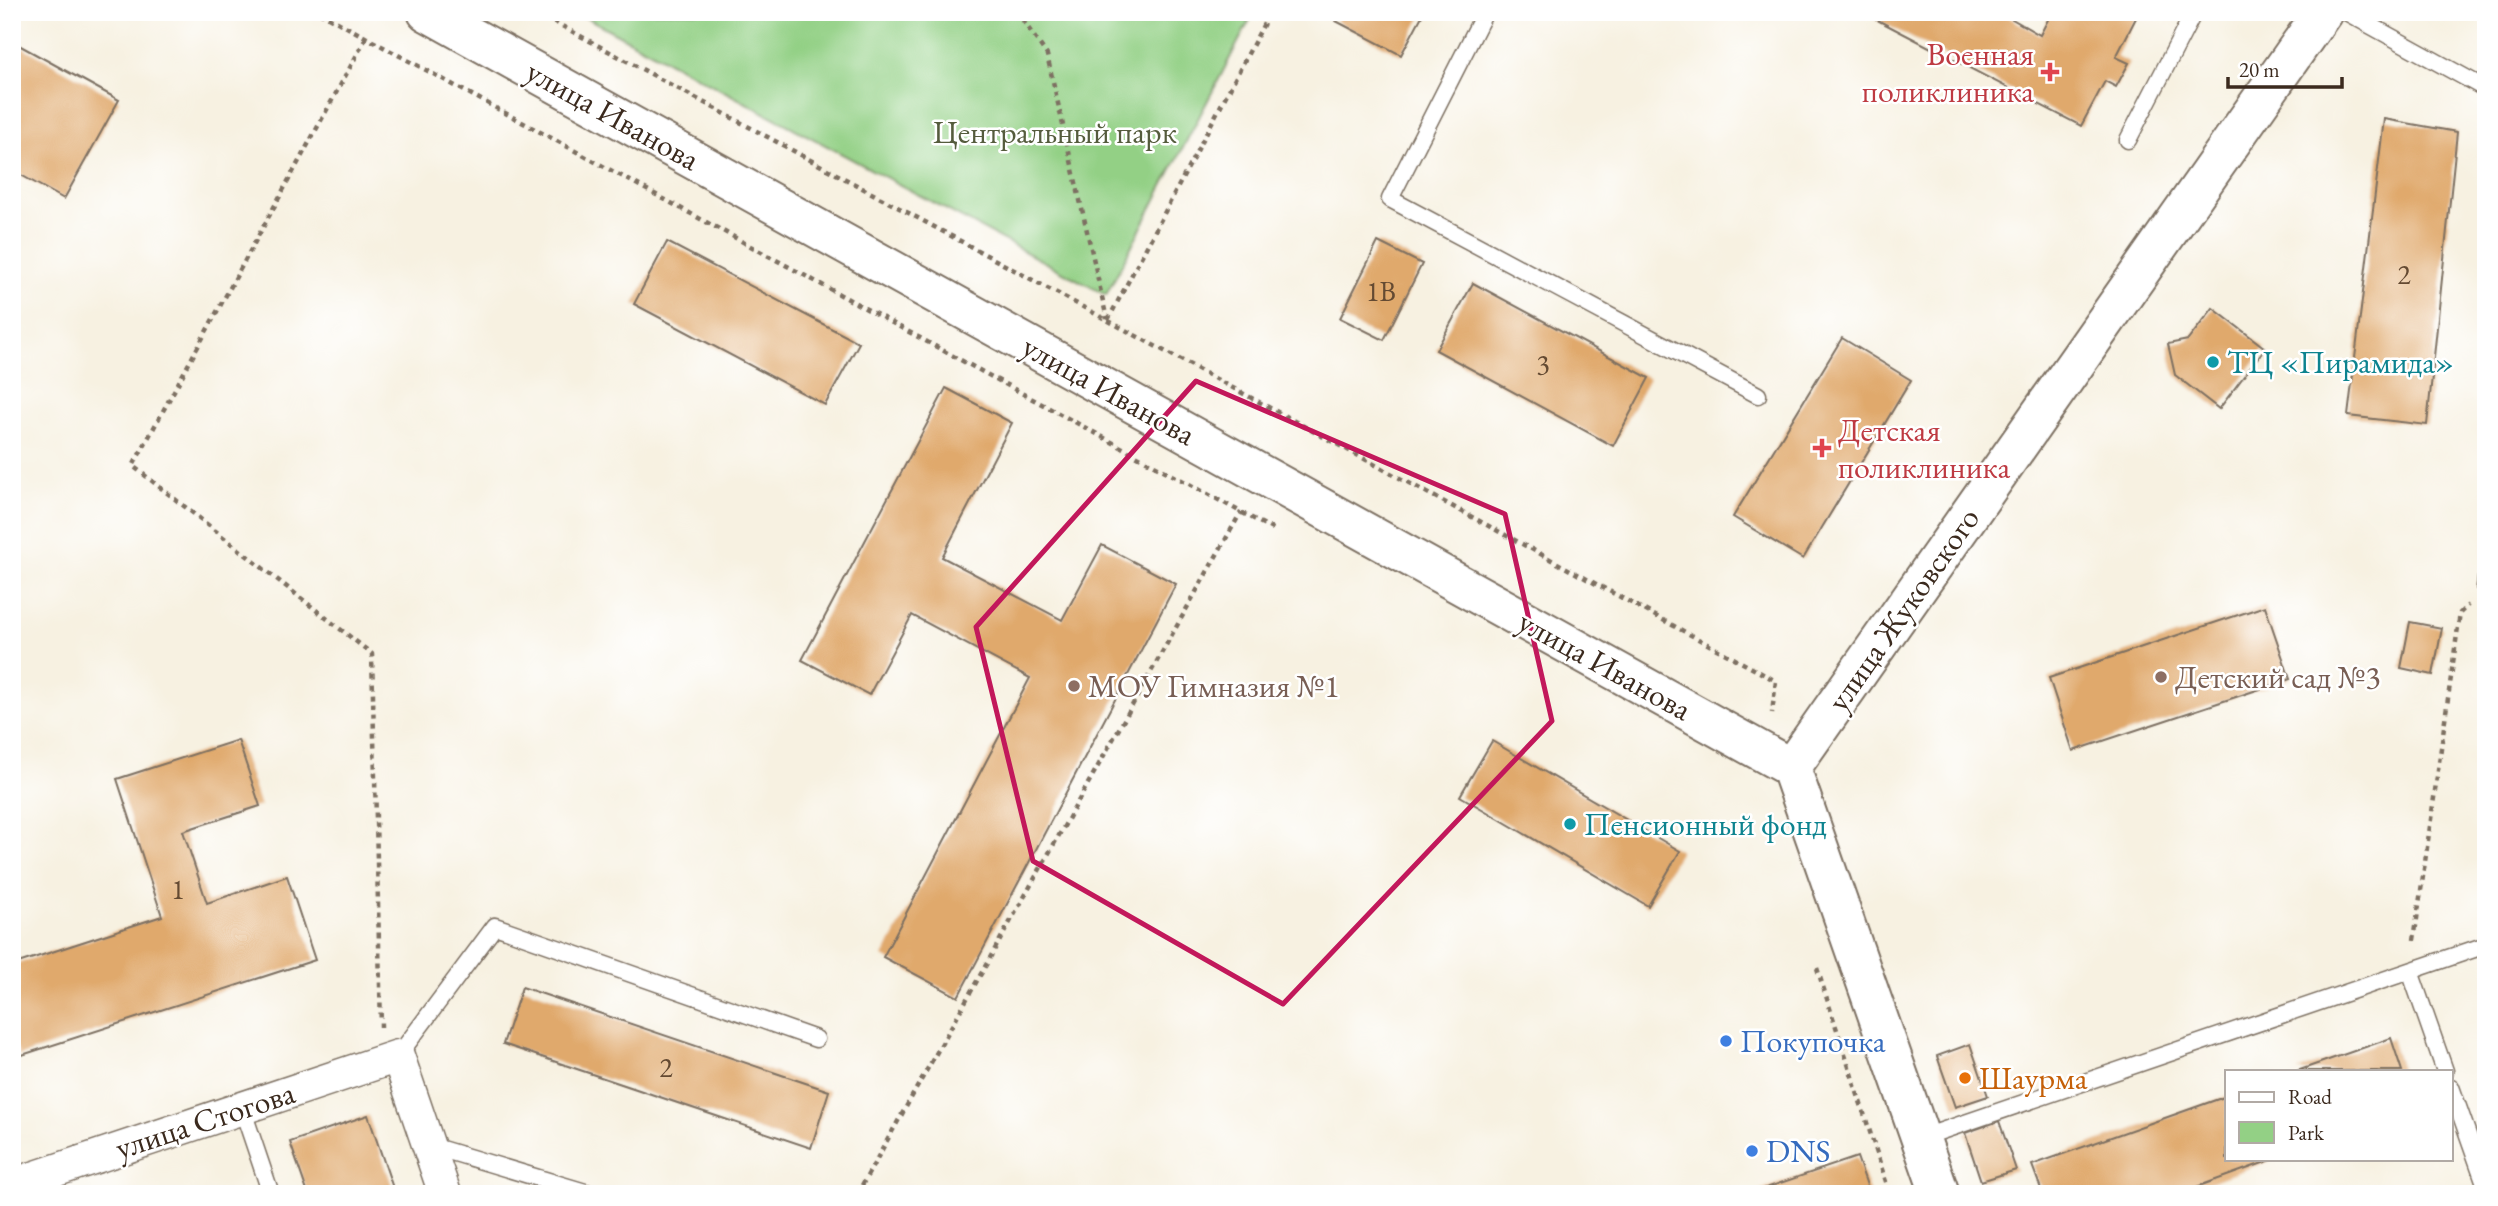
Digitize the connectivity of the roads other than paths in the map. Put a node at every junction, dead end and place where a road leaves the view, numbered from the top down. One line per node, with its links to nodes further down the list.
1 (427, 12): 9 (street, улица Иванова)
2 (1485, 12): 8 (lane)
3 (2194, 12): 7 (lane)
4 (2323, 12): 9 (street, улица Жуковского)
5 (2346, 12): 6 (lane)
6 (2486, 89)
7 (2128, 139)
8 (1758, 395)
9 (1778, 762): 17 (street)
10 (2486, 945): 11 (lane)
11 (2410, 971): 14 (lane); 17 (lane)
12 (816, 1039): 13 (lane)
13 (390, 1059): 16 (street, улица Стогова); 18 (street)
14 (2445, 1070)
15 (2452, 1090): 20 (lane)
16 (242, 1108): 19 (street, улица Стогова); 21 (lane)
17 (1921, 1138): 24 (street)
18 (428, 1145): 22 (street); 23 (lane)
19 (12, 1185)
20 (2486, 1186)
21 (271, 1194)
22 (445, 1194)
23 (592, 1194)
24 (1940, 1194)

